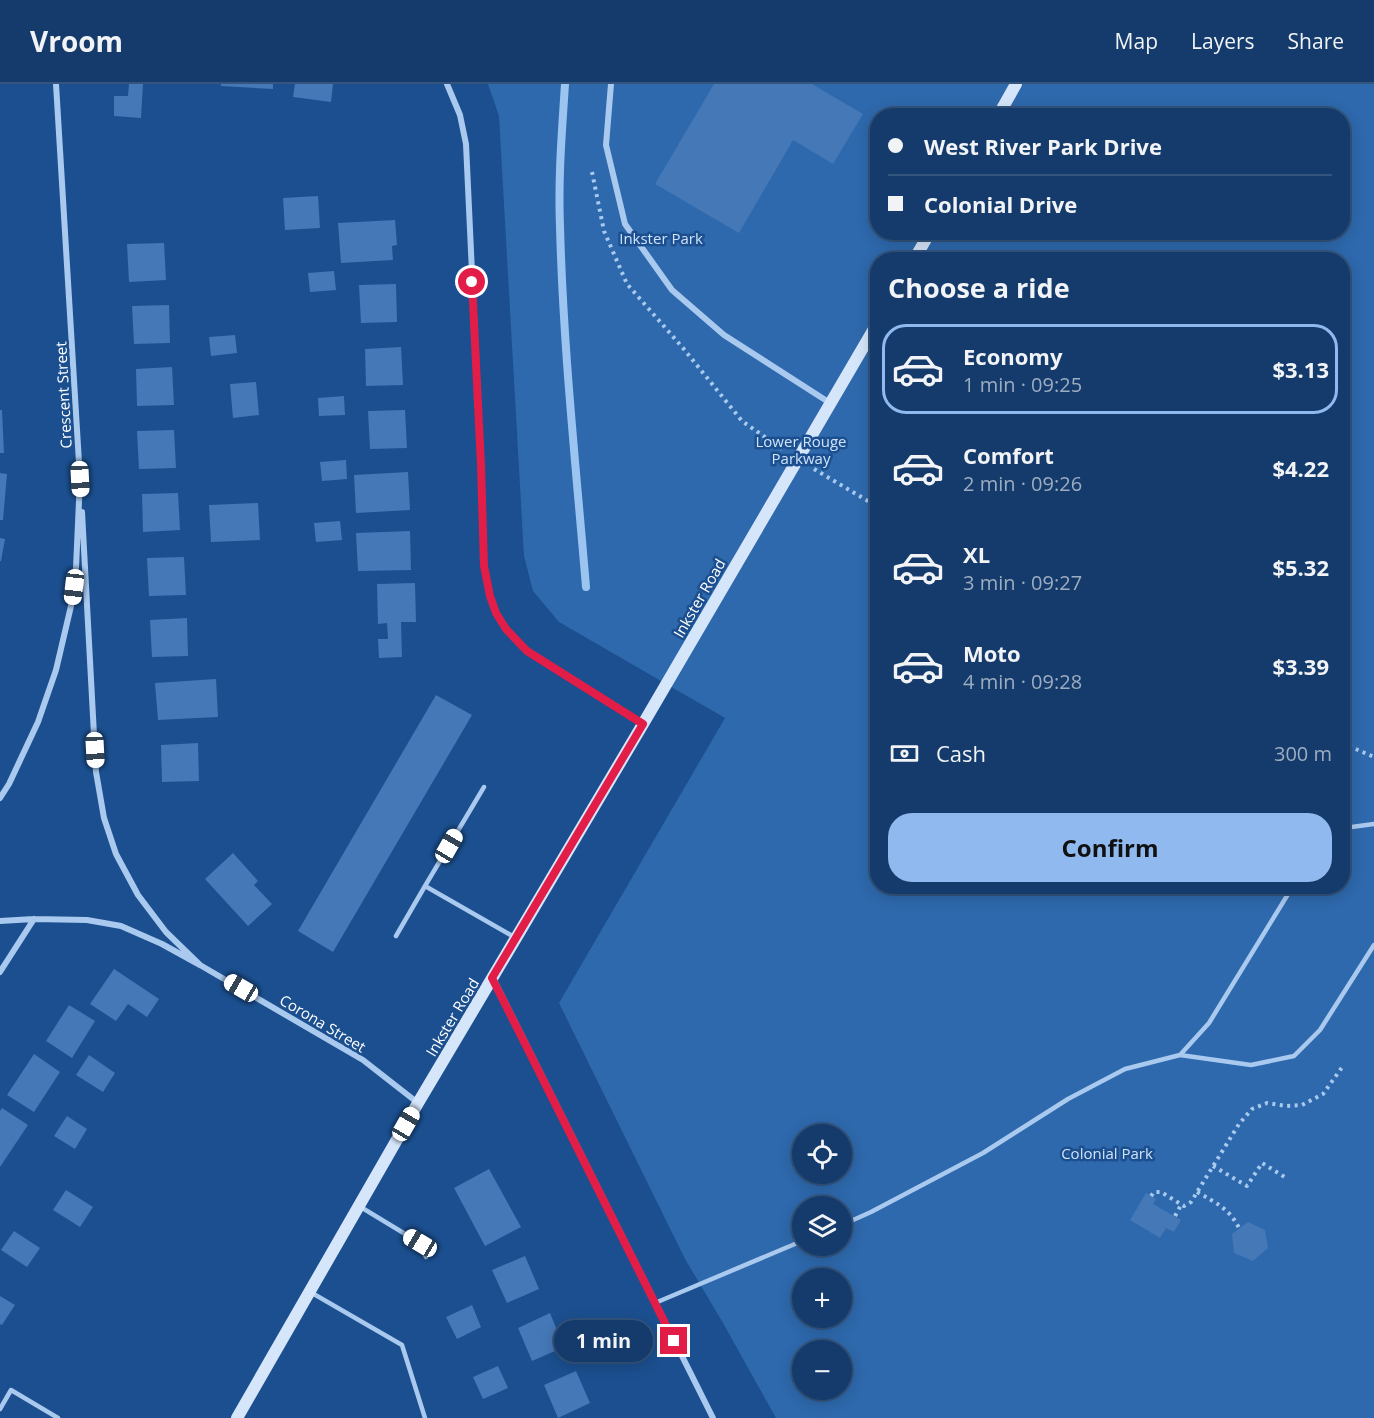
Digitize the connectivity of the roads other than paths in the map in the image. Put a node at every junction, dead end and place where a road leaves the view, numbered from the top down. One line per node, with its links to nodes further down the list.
1 (56, 84): 8 (street, Crescent Street)
2 (447, 84): 9 (street)
3 (611, 84): 7 (street)
4 (1016, 84): 5 (main road)
5 (1002, 108)
6 (870, 336): 7 (main road, Inkster Road)
7 (830, 403): 9 (main road, Inkster Road)
8 (80, 479): 11 (street, Crescent Street); 21 (street)
9 (643, 724): 19 (main road, Inkster Road)
10 (484, 787): 14 (lane)
11 (0, 798)
12 (1374, 825): 13 (lane)
13 (1350, 827)
14 (425, 886): 18 (lane); 19 (lane)
15 (1288, 894): 24 (lane)
16 (34, 919): 17 (street, Corona Street); 21 (street, Corona Street); 22 (street)
17 (0, 921)
18 (396, 936)
19 (516, 938): 23 (main road, Inkster Road)
20 (1374, 945): 24 (lane)
21 (200, 965): 25 (street, Corona Street)
22 (0, 972)
23 (492, 978): 25 (main road, Inkster Road); 31 (street)
24 (1180, 1055): 27 (lane)
25 (418, 1103): 26 (main road, Inkster Road)
26 (359, 1206): 29 (lane); 30 (main road, Inkster Road)
27 (852, 1221)
28 (792, 1245): 31 (lane)
29 (426, 1257)
30 (309, 1292): 34 (main road, Inkster Road); 35 (lane)
31 (655, 1303): 36 (street)
32 (0, 1409): 33 (lane)
33 (58, 1418)
34 (237, 1418)
35 (425, 1418)
36 (713, 1418)

